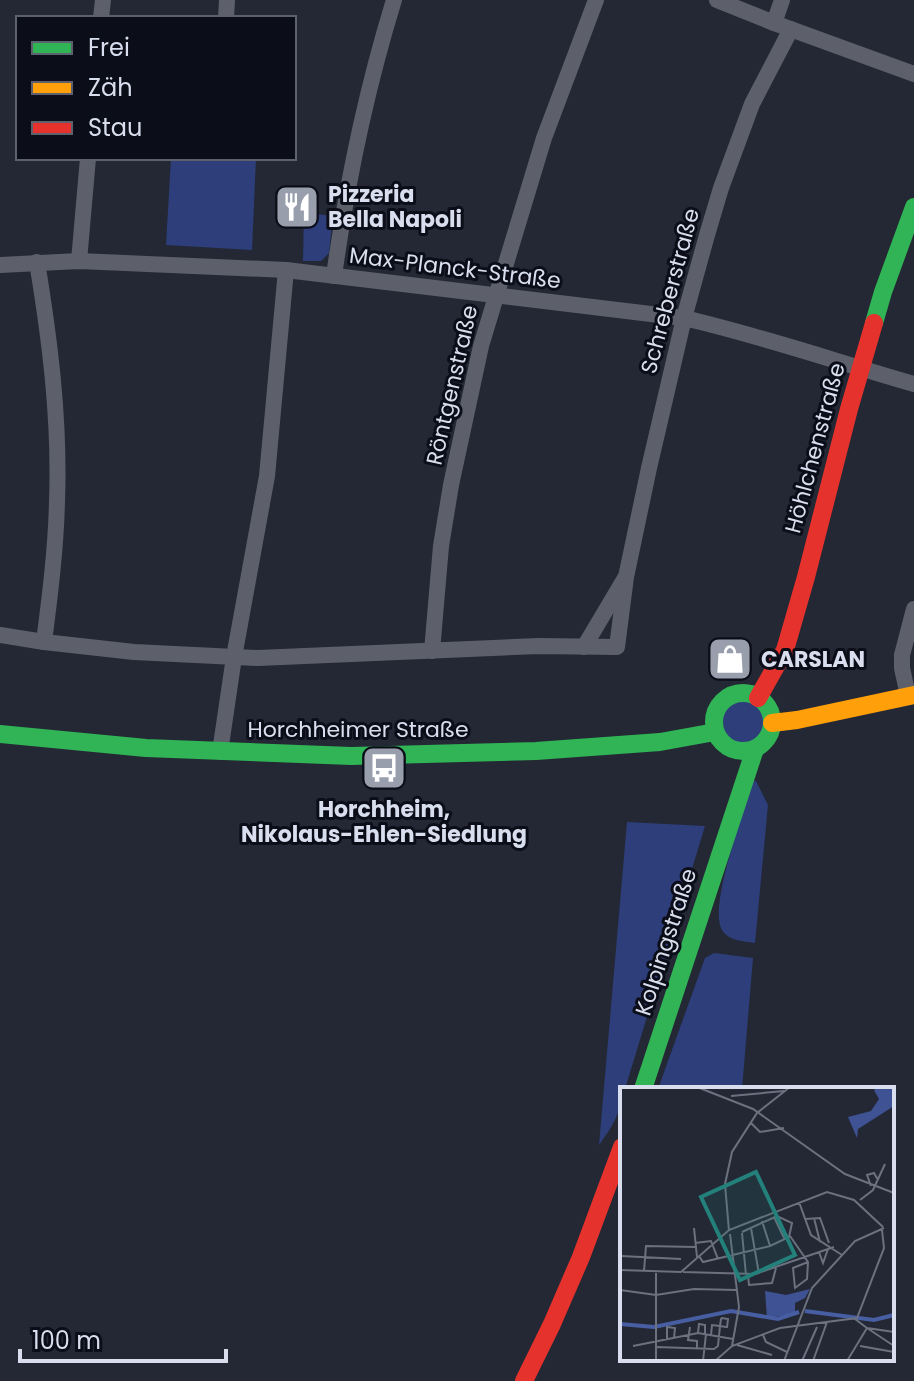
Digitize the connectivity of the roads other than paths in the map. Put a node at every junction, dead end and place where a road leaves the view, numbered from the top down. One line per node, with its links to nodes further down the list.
1 (394, 0): 15 (street)
2 (596, 0): 16 (street, Röntgenstraße)
3 (717, 0): 5 (street)
4 (782, 0): 5 (street)
5 (774, 23): 6 (street)
6 (791, 29): 7 (street); 17 (street, Schreberstraße)
7 (914, 74)
8 (88, 160): 11 (street)
9 (914, 207): 10 (main road, Höhlchenstraße)
10 (910, 231): 18 (main road, Höhlchenstraße)
11 (79, 261): 12 (street, Max-Planck-Straße); 14 (street, Max-Planck-Straße)
12 (37, 262): 13 (street, Max-Planck-Straße); 23 (street)
13 (0, 265)
14 (286, 270): 15 (street, Max-Planck-Straße); 26 (street)
15 (334, 276): 16 (street, Max-Planck-Straße)
16 (496, 295): 17 (street, Max-Planck-Straße); 25 (street, Röntgenstraße)
17 (684, 318): 18 (street, Max-Planck-Straße); 20 (street, Schreberstraße)
18 (861, 369): 19 (street, Max-Planck-Straße); 28 (main road, Höhlchenstraße)
19 (914, 384)
20 (626, 577): 24 (street, Schreberstraße); 24 (street, Schreberstraße)
21 (914, 609): 27 (street)
22 (0, 635): 23 (street)
23 (44, 642): 26 (street)
24 (584, 647): 25 (street)
25 (432, 651): 26 (street)
26 (234, 657): 34 (street)
27 (911, 695): 29 (main road)
28 (758, 698): 29 (main road); 30 (main road)
29 (772, 723): 33 (main road)
30 (715, 732): 32 (main road); 34 (main road, Horchheimer Straße)
31 (0, 734): 34 (main road, Horchheimer Straße)
32 (728, 747): 33 (main road); 35 (main road, Kolpingstraße)
33 (755, 749): 35 (main road, Kolpingstraße)
34 (220, 752)
35 (734, 809): 36 (main road, Kolpingstraße)
36 (644, 1087)
37 (620, 1152): 38 (main road)
38 (524, 1381)

